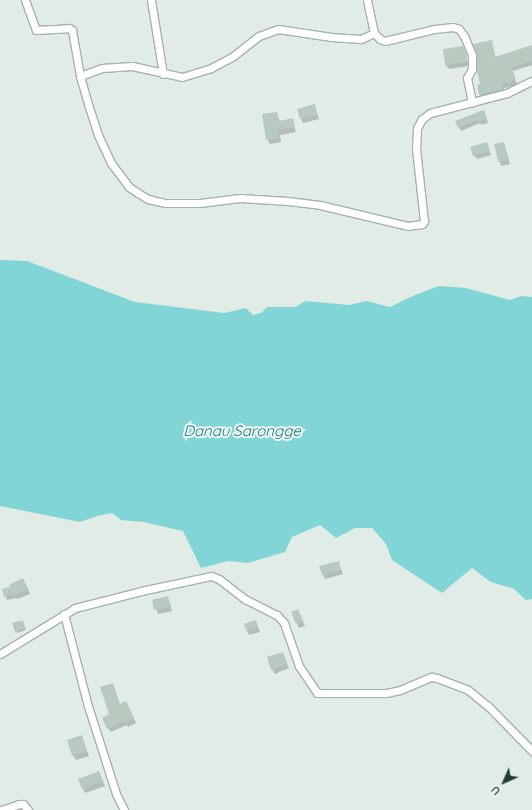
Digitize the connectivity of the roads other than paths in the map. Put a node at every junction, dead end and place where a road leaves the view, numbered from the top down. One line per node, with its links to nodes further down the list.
1 (26, 0): 6 (street)
2 (151, 0): 5 (street)
3 (367, 0): 4 (street)
4 (374, 33): 5 (street); 8 (street)
5 (163, 74): 6 (street)
6 (80, 76): 8 (street)
7 (532, 81): 8 (street)
8 (472, 102)
9 (64, 614): 10 (street); 11 (street); 14 (street)
10 (0, 654)
11 (532, 751)
12 (1, 810): 13 (street)
13 (28, 810)
14 (124, 810)

